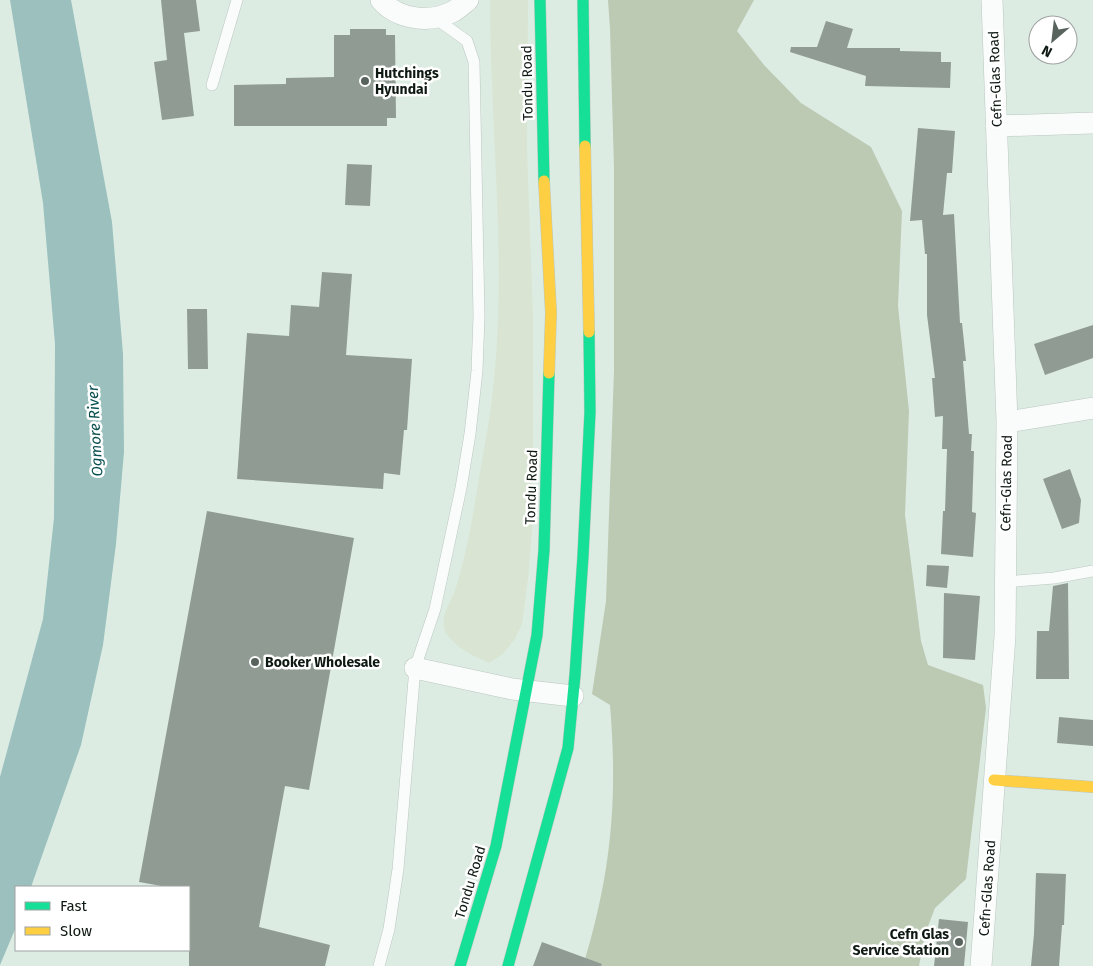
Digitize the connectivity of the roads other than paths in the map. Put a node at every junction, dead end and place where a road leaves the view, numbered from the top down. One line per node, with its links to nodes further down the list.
1 (237, 0): 8 (lane)
2 (381, 0): 7 (street)
3 (468, 0): 7 (street)
4 (540, 0): 16 (main road, Tondu Road)
5 (583, 0): 17 (main road)
6 (992, 0): 10 (street, Cefn-Glas Road)
7 (435, 18): 15 (lane)
8 (212, 85)
9 (1093, 123): 10 (street)
10 (996, 126): 12 (street, Cefn-Glas Road)
11 (1093, 408): 12 (street)
12 (1007, 422): 14 (street, Cefn-Glas Road)
13 (1093, 571): 14 (lane)
14 (1005, 582): 18 (street, Cefn-Glas Road)
15 (415, 668): 16 (street); 20 (lane)
16 (526, 690): 17 (street); 21 (main road, Tondu Road)
17 (573, 696): 22 (main road)
18 (994, 780): 19 (main road); 23 (street, Cefn-Glas Road)
19 (1093, 787)
20 (378, 966)
21 (460, 966)
22 (508, 966)
23 (981, 966)

